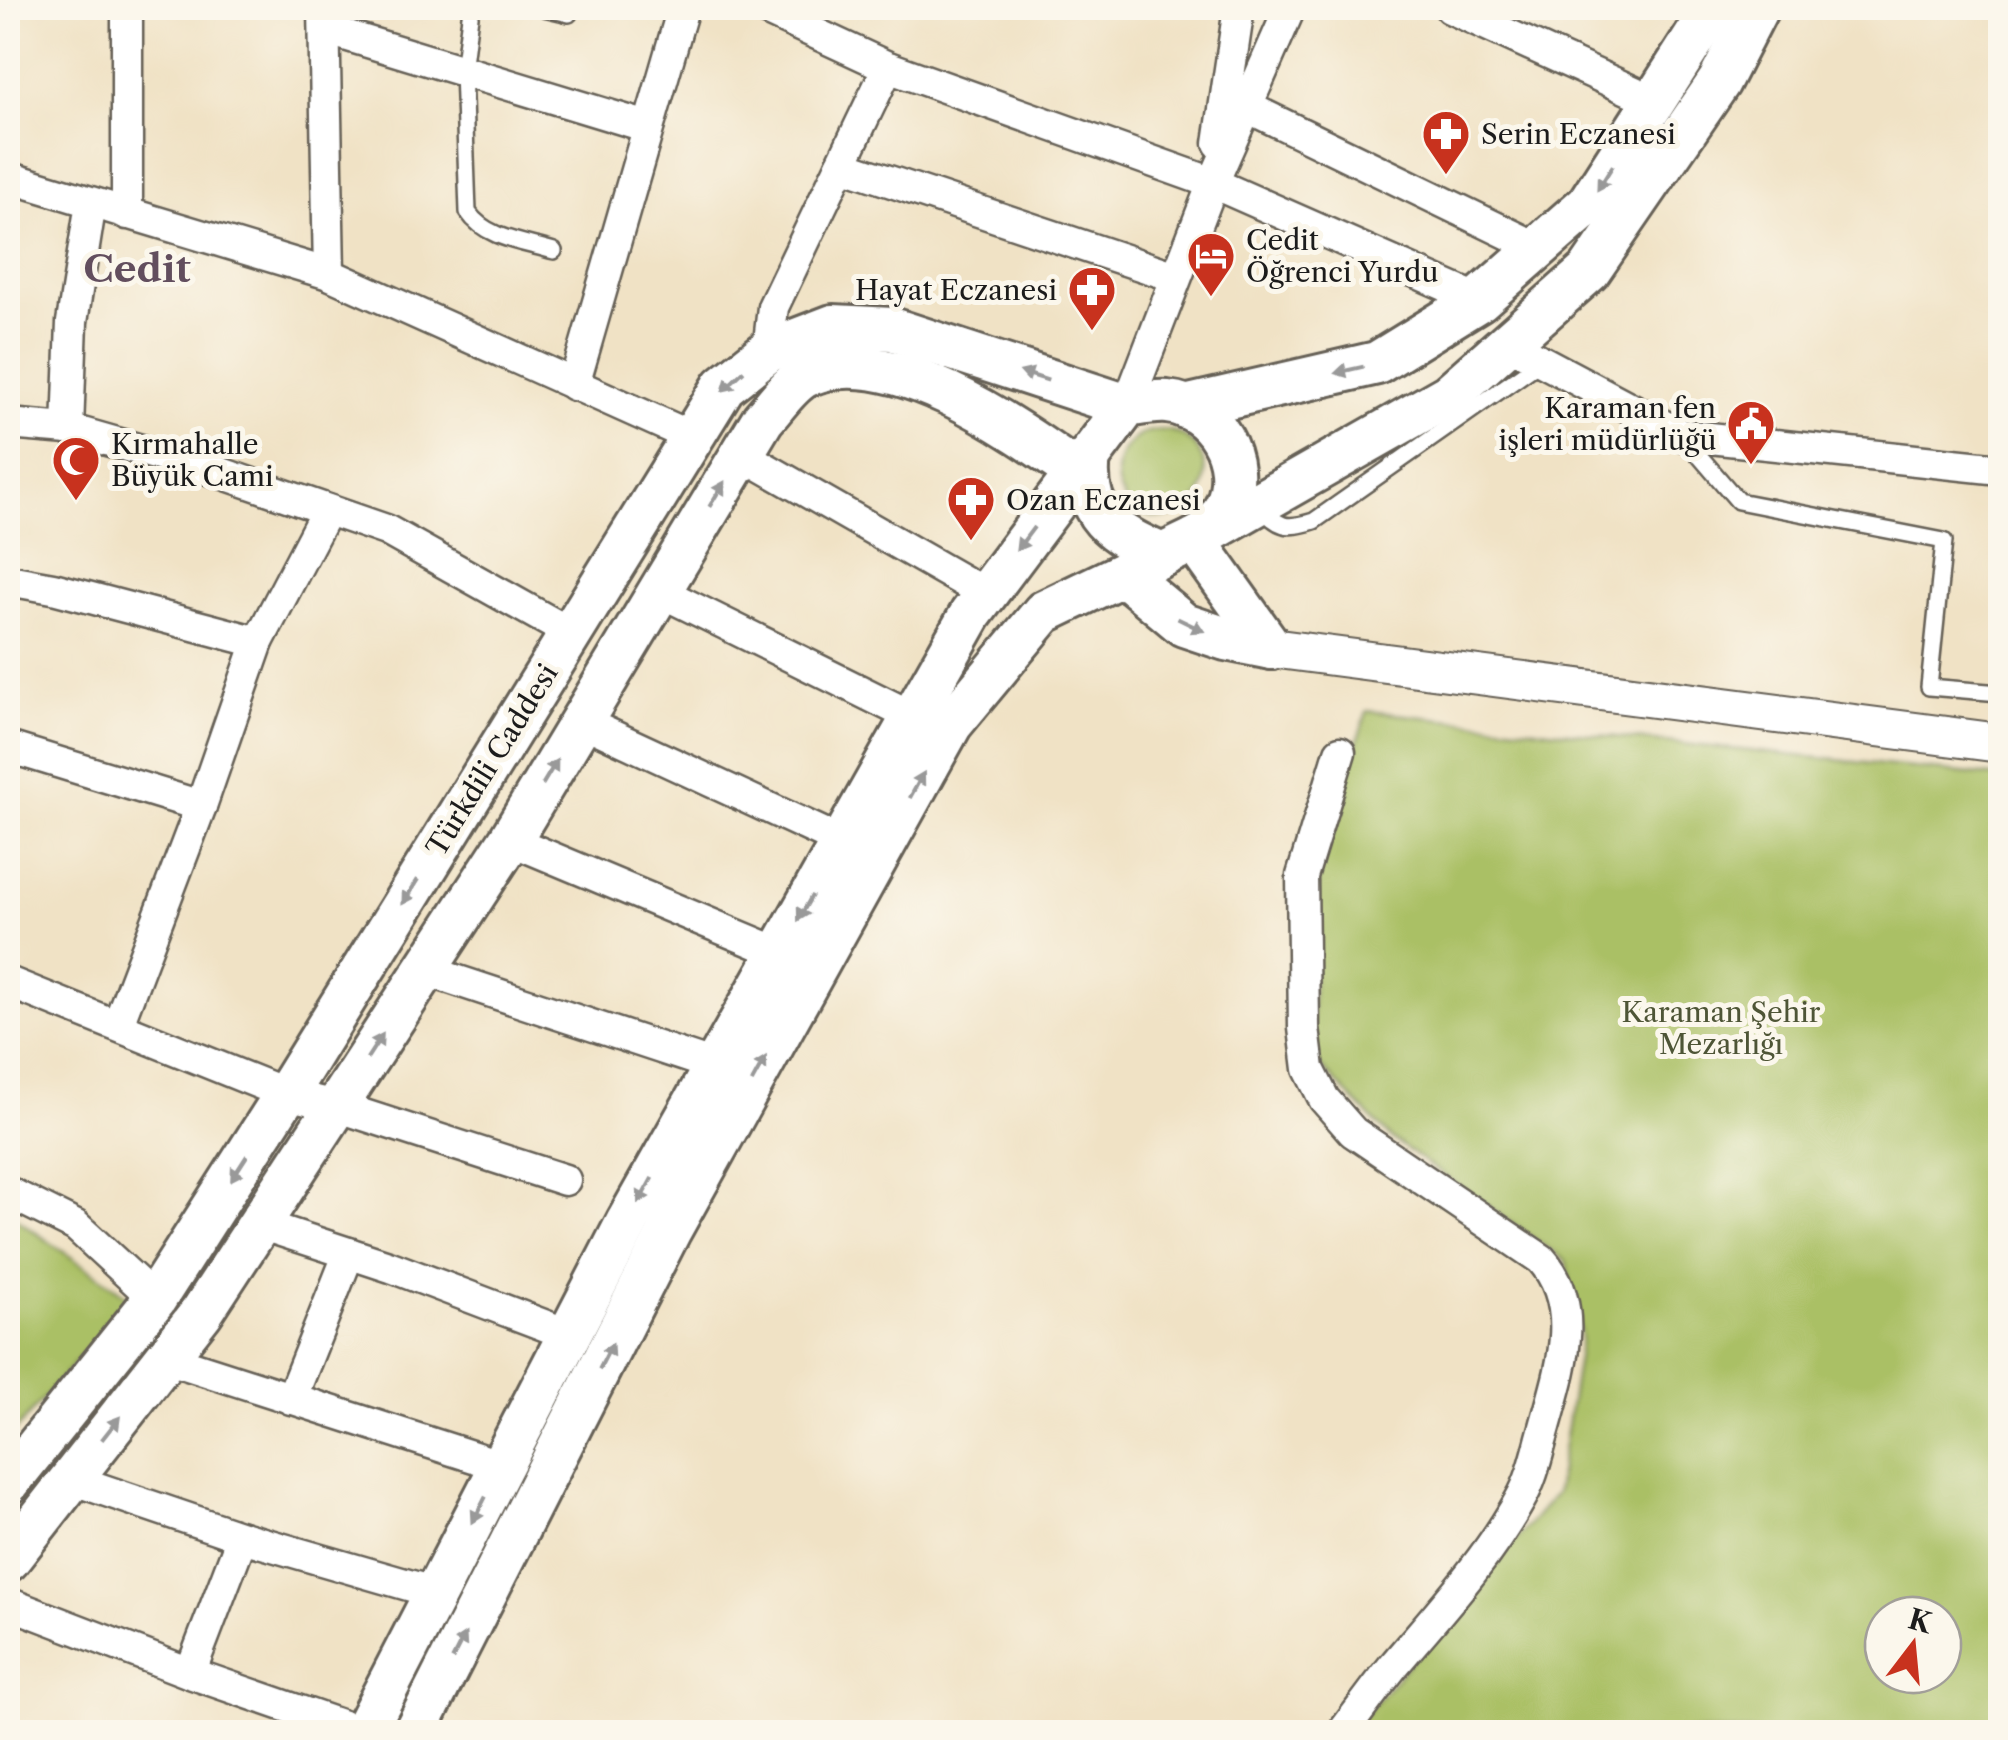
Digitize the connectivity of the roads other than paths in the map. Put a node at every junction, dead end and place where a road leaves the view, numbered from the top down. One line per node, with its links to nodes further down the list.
1 (126, 8): 22 (street)
2 (471, 8): 14 (lane)
3 (544, 8): 11 (lane)
4 (683, 8): 17 (street)
5 (761, 8): 13 (street)
6 (1238, 8): 20 (street)
7 (1290, 8): 16 (street)
8 (1450, 8): 15 (street)
9 (1714, 8): 15 (main road)
10 (1757, 8): 29 (main road)
11 (569, 14)
12 (325, 18): 14 (street); 25 (street)
13 (888, 67): 18 (street); 20 (street)
14 (464, 71): 17 (street); 24 (lane)
15 (1654, 100): 23 (main road, one-way to 23)
16 (1247, 107): 20 (street); 23 (street)
17 (648, 127): 30 (street)
18 (841, 165): 26 (street); 28 (street)
19 (8, 176): 21 (street)
20 (1213, 183): 26 (street); 27 (street)
21 (91, 203): 22 (street); 34 (street)
22 (126, 214): 25 (street)
23 (1538, 248): 27 (main road)
24 (554, 251)
25 (329, 274): 30 (street)
26 (1176, 277): 31 (street)
27 (1480, 300): 32 (main road, one-way to 32)
28 (768, 351): 31 (main road, Türkdili Caddesi, one-way to 28); 36 (main road, Türkdili Caddesi, one-way to 36)
29 (1525, 352): 35 (street); 41 (main road)
30 (574, 385): 36 (street)
31 (1127, 406): 32 (main road); 38 (main road)
32 (1186, 406): 41 (main road)
33 (8, 424): 34 (street)
34 (68, 429): 40 (street)
35 (1681, 436): 39 (street); 49 (lane)
36 (692, 437): 46 (main road, Türkdili Caddesi)
37 (741, 454): 38 (main road, Türkdili Caddesi); 44 (main road, Türkdili Caddesi, one-way to 37); 45 (street)
38 (1082, 463): 41 (main road); 45 (main road, one-way to 45)
39 (2000, 469)
40 (327, 510): 46 (street); 47 (street)
41 (1188, 542): 42 (main road); 48 (main road)
42 (1124, 575): 48 (main road, one-way to 48); 82 (main road, one-way to 42)
43 (8, 580): 47 (street)
44 (659, 591): 50 (street); 51 (main road, Türkdili Caddesi)
45 (984, 594): 50 (main road)
46 (570, 632): 63 (main road, Türkdili Caddesi, one-way to 63)
47 (258, 642): 55 (street)
48 (1271, 648): 52 (street)
49 (2000, 694)
50 (913, 717): 57 (main road)
51 (580, 721): 56 (main road, Türkdili Caddesi, one-way to 51); 57 (street)
52 (2000, 743)
53 (8, 747): 55 (street)
54 (1340, 752): 83 (street)
55 (201, 806): 61 (street)
56 (510, 840): 58 (street); 59 (main road, Türkdili Caddesi)
57 (842, 842): 58 (main road, one-way to 58)
58 (780, 954): 62 (main road)
59 (425, 970): 62 (street); 64 (main road, Türkdili Caddesi, one-way to 59)
60 (8, 982): 61 (street)
61 (118, 1024): 63 (street)
62 (715, 1066): 70 (main road, one-way to 70)
63 (286, 1094): 64 (street); 69 (main road, Türkdili Caddesi, one-way to 69)
64 (336, 1106): 65 (street); 67 (main road, Türkdili Caddesi)
65 (564, 1180)
66 (8, 1192): 69 (street)
67 (260, 1224): 68 (street); 71 (main road, Türkdili Caddesi)
68 (349, 1253): 70 (street); 72 (street)
69 (155, 1299): 75 (main road, Türkdili Caddesi)
70 (570, 1335): 73 (main road)
71 (166, 1358): 72 (street); 74 (main road, Türkdili Caddesi, one-way to 71)
72 (292, 1398): 73 (street)
73 (502, 1466): 78 (main road, one-way to 78)
74 (71, 1479): 76 (street); 77 (main road, Türkdili Caddesi)
75 (8, 1483)
76 (242, 1537): 78 (street); 80 (street)
77 (8, 1560)
78 (436, 1593): 81 (main road)
79 (8, 1603): 80 (street)
80 (190, 1673): 81 (street)
81 (362, 1732)
82 (415, 1732)
83 (1343, 1732)

